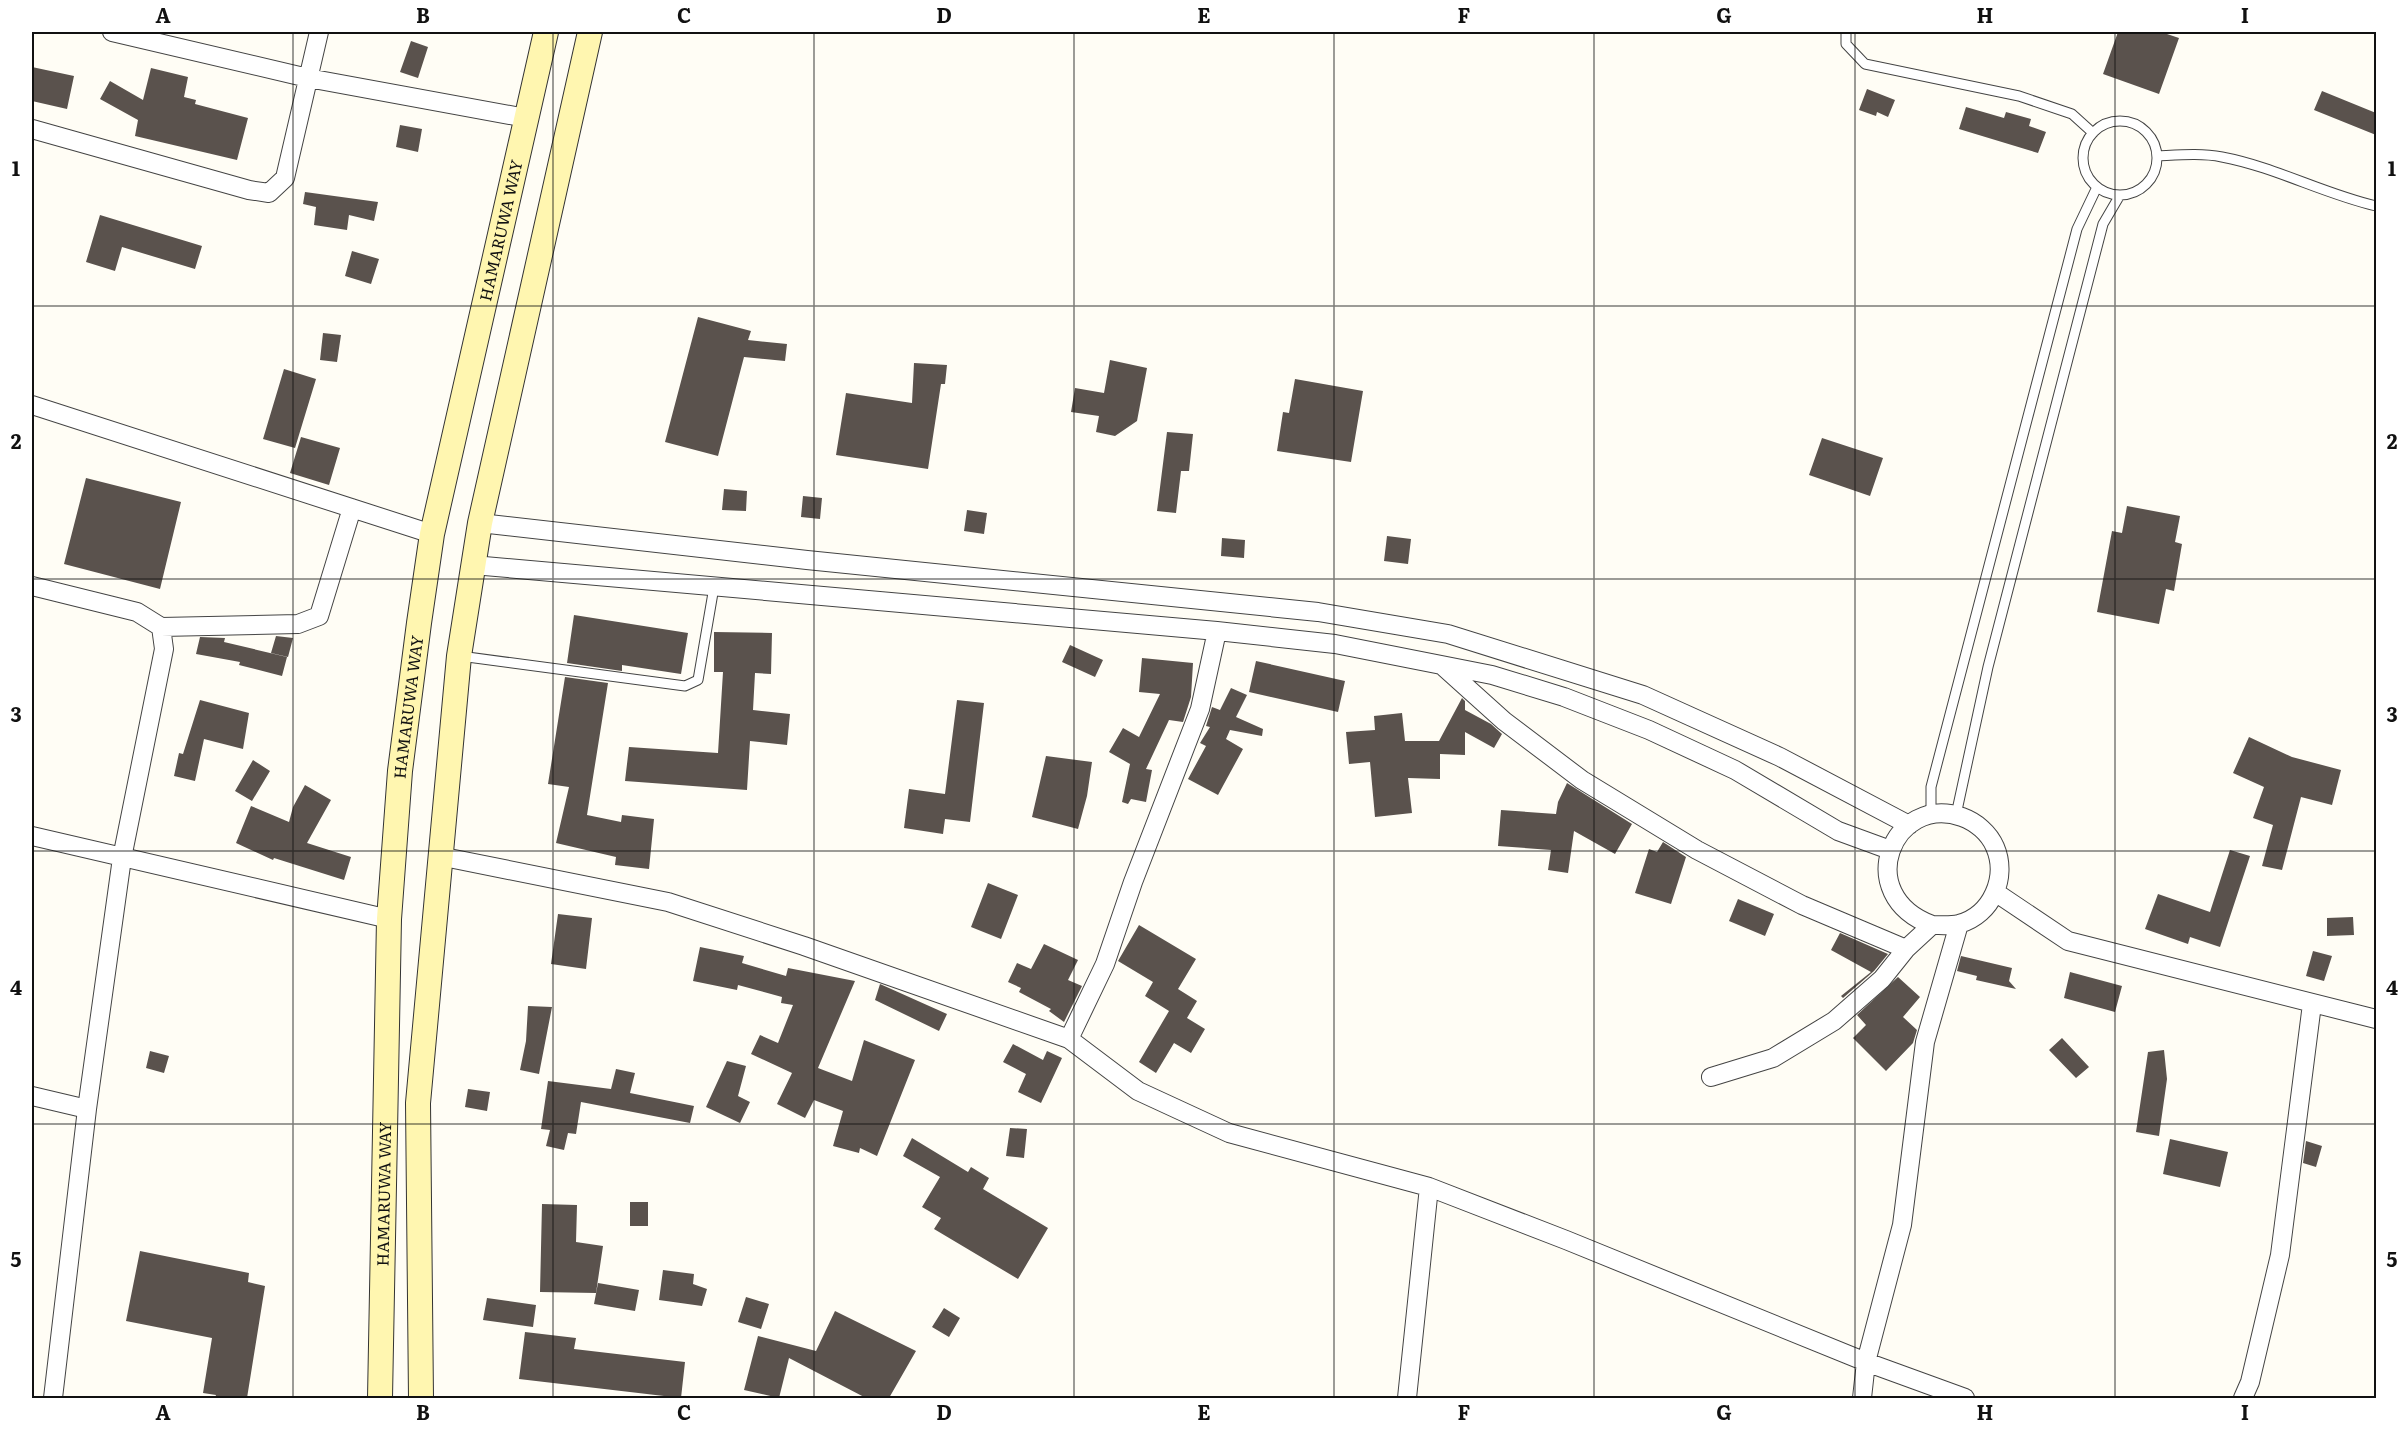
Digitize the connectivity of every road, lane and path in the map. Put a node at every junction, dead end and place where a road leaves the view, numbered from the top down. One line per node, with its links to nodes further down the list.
1 (111, 32): 6 (street)
2 (319, 32): 6 (street)
3 (546, 32): 7 (main road, HAMARUWA WAY)
4 (590, 32): 16 (main road)
5 (1846, 32): 9 (lane)
6 (308, 78): 7 (street); 8 (street)
7 (526, 118): 17 (main road, HAMARUWA WAY)
8 (32, 129)
9 (2093, 133): 10 (lane); 11 (lane)
10 (2157, 156): 12 (lane); 13 (lane)
11 (2097, 187): 12 (lane); 25 (lane)
12 (2120, 195): 26 (lane)
13 (2376, 206)
14 (32, 405): 15 (street)
15 (351, 508): 17 (street); 21 (street)
16 (480, 523): 18 (main road); 27 (street)
17 (432, 534): 33 (main road, HAMARUWA WAY)
18 (473, 565): 20 (street); 23 (main road)
19 (32, 586): 21 (street)
20 (714, 587): 22 (street); 23 (lane)
21 (161, 627): 31 (street)
22 (1217, 631): 24 (street); 39 (street)
23 (459, 656): 30 (main road)
24 (1443, 666): 29 (street); 36 (street)
25 (1931, 814): 26 (street); 27 (street)
26 (1956, 815): 32 (street)
27 (1909, 825): 29 (street)
28 (32, 836): 31 (street)
29 (1890, 850): 34 (street)
30 (439, 856): 39 (street); 47 (main road)
31 (122, 858): 33 (street); 42 (street)
32 (1995, 892): 35 (street); 37 (street)
33 (389, 920): 46 (main road, HAMARUWA WAY)
34 (1932, 924): 35 (street); 36 (street)
35 (1959, 924): 44 (street)
36 (1906, 949): 40 (street)
37 (2312, 1004): 38 (street); 51 (street)
38 (2376, 1019)
39 (1069, 1039): 43 (street)
40 (1711, 1077)
41 (32, 1096): 42 (street)
42 (87, 1109): 45 (street)
43 (1429, 1187): 44 (street); 48 (street)
44 (1866, 1362): 49 (street); 50 (street)
45 (53, 1398)
46 (381, 1398)
47 (421, 1398)
48 (1407, 1398)
49 (1862, 1398)
50 (1965, 1398)
51 (2243, 1398)

